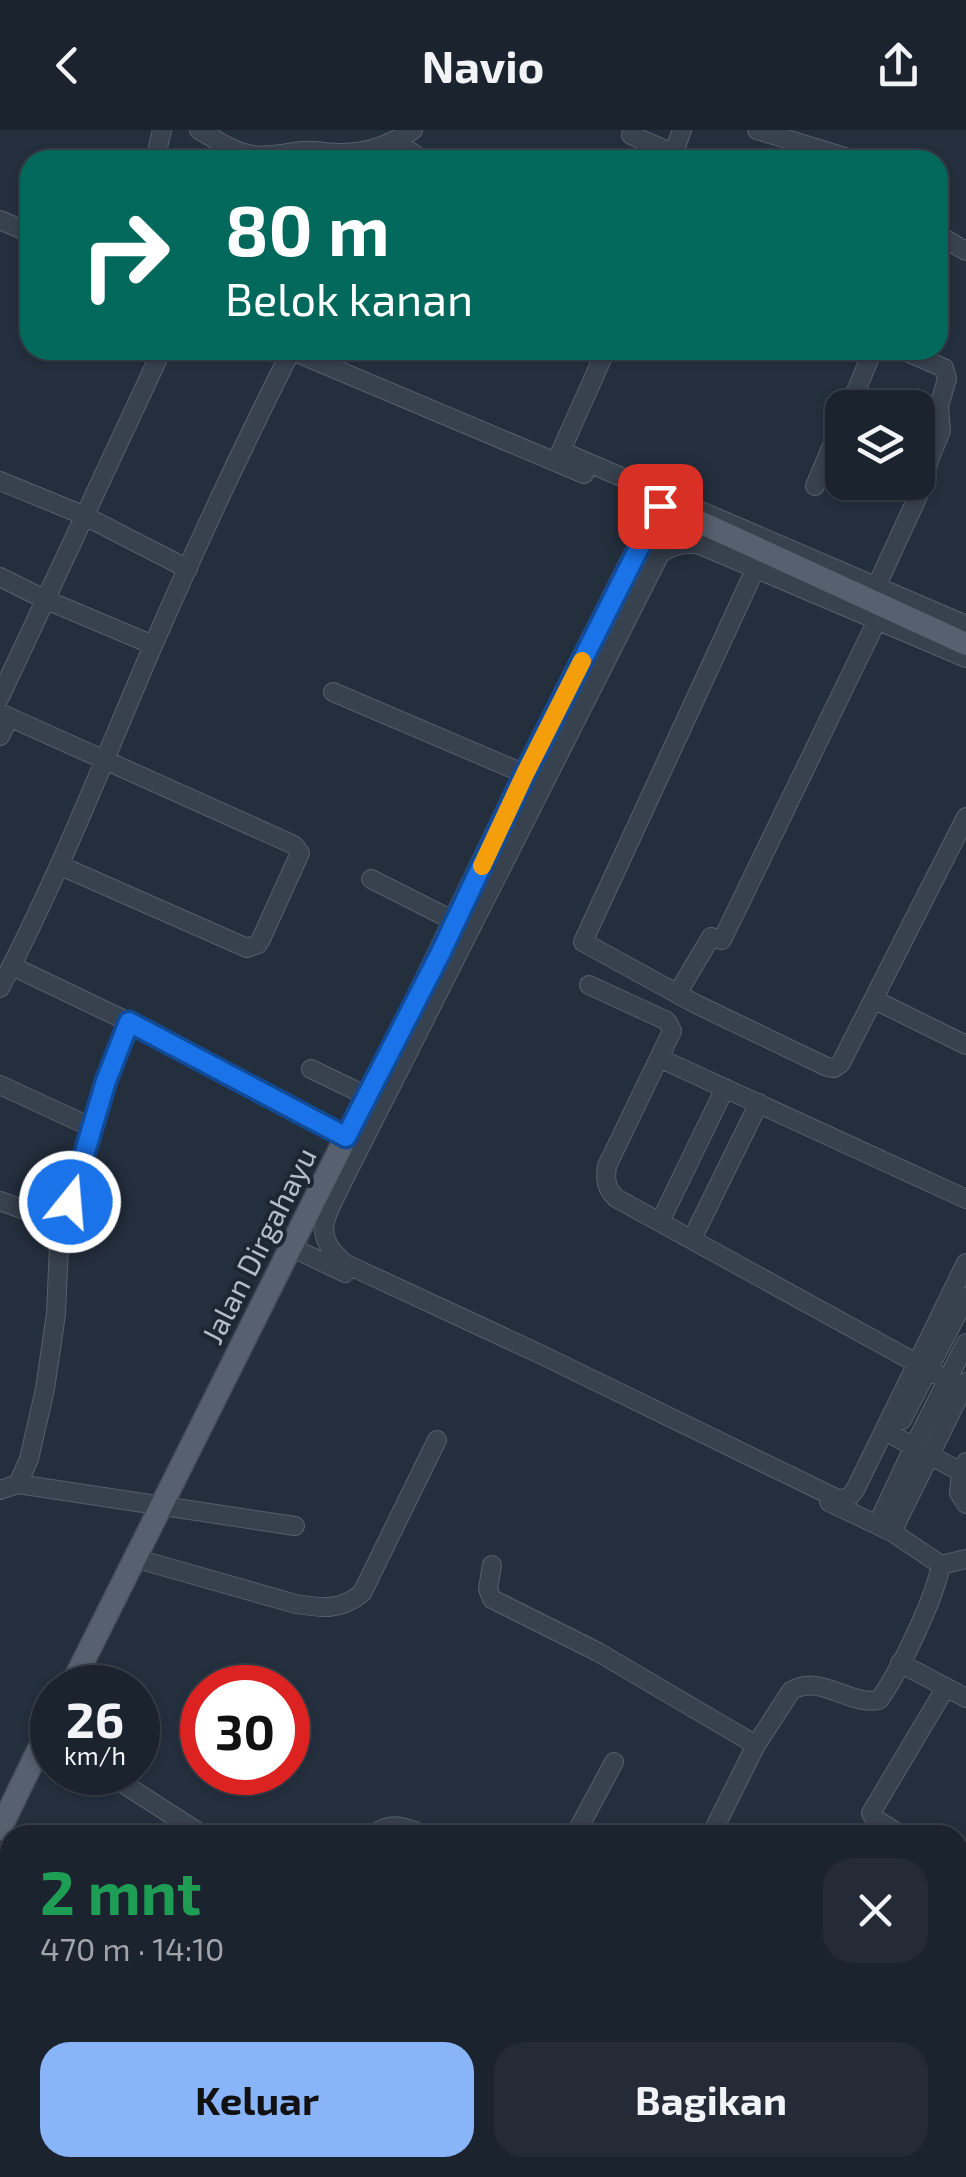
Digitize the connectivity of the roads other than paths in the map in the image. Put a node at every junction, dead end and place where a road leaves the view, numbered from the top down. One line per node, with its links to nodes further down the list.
1 (199, 130): 6 (street)
2 (413, 130): 5 (street)
3 (757, 130): 10 (street)
4 (631, 135): 9 (street)
5 (395, 141): 7 (street); 8 (street)
6 (236, 150)
7 (371, 150)
8 (408, 150)
9 (662, 150)
10 (822, 150)
11 (157, 360): 23 (street)
12 (285, 360): 25 (street)
13 (315, 360): 18 (street)
14 (602, 360): 18 (street)
15 (869, 360): 17 (street)
16 (925, 360): 28 (street)
17 (856, 390)
18 (558, 457): 22 (street); 28 (street)
19 (825, 462): 21 (street)
20 (0, 480): 23 (street)
21 (815, 486)
22 (660, 506): 24 (main road); 36 (main road, Jalan Dirgahayu)
23 (84, 514): 25 (street); 27 (street)
24 (760, 560): 28 (main road); 44 (street); 65 (street)
25 (188, 569): 30 (street)
26 (0, 577): 27 (street)
27 (44, 599): 30 (street); 32 (street)
28 (877, 603): 29 (main road); 44 (street)
29 (964, 635)
30 (153, 645): 35 (street)
31 (333, 692): 36 (street)
32 (0, 697)
33 (5, 715): 34 (street); 35 (street)
34 (0, 736)
35 (104, 761): 38 (street); 38 (street)
36 (525, 774): 40 (main road, Jalan Dirgahayu)
37 (966, 818): 45 (street)
38 (60, 866): 41 (street)
39 (371, 880): 40 (street)
40 (456, 922): 52 (main road, Jalan Dirgahayu)
41 (12, 966): 43 (street); 46 (street)
42 (588, 984): 48 (street)
43 (0, 988)
44 (677, 994): 45 (street)
45 (874, 1000): 47 (street)
46 (129, 1022): 54 (street); 55 (street)
47 (966, 1045)
48 (658, 1058): 51 (street); 58 (street)
49 (311, 1070): 52 (street)
50 (0, 1085): 54 (street)
51 (724, 1088): 53 (street); 58 (street)
52 (367, 1096): 55 (main road, Jalan Dirgahayu)
53 (759, 1103): 56 (street); 60 (street)
54 (93, 1128): 59 (street)
55 (346, 1137): 61 (main road, Jalan Dirgahayu)
56 (966, 1199)
57 (0, 1201): 59 (street)
58 (660, 1222): 60 (street)
59 (64, 1224): 71 (street)
60 (692, 1240): 65 (street)
61 (291, 1247): 73 (main road, Jalan Dirgahayu); 74 (street)
62 (966, 1263): 65 (street)
63 (966, 1297): 65 (street)
64 (966, 1343): 66 (street)
65 (923, 1366): 66 (street); 67 (street)
66 (957, 1381): 69 (street)
67 (894, 1436): 69 (street); 74 (street)
68 (437, 1440): 77 (street)
69 (922, 1450): 70 (street); 76 (street)
70 (964, 1467): 72 (street)
71 (9, 1487): 73 (street)
72 (966, 1504)
73 (159, 1507): 75 (street); 77 (main road, Jalan Dirgahayu)
74 (854, 1514): 76 (street)
75 (295, 1526)
76 (885, 1529): 80 (street)
77 (134, 1558): 82 (main road, Jalan Dirgahayu)
78 (966, 1559): 80 (street)
79 (492, 1565): 85 (street)
80 (941, 1565): 81 (street)
81 (900, 1662): 83 (street); 85 (street)
82 (81, 1665)
83 (946, 1687): 84 (street); 93 (street)
84 (966, 1698)
85 (756, 1745): 92 (street)
86 (614, 1762): 91 (street)
87 (30, 1771): 89 (main road)
88 (140, 1795): 90 (street)
89 (2, 1825)
90 (187, 1825)
91 (580, 1825)
92 (716, 1825)
93 (885, 1825)

